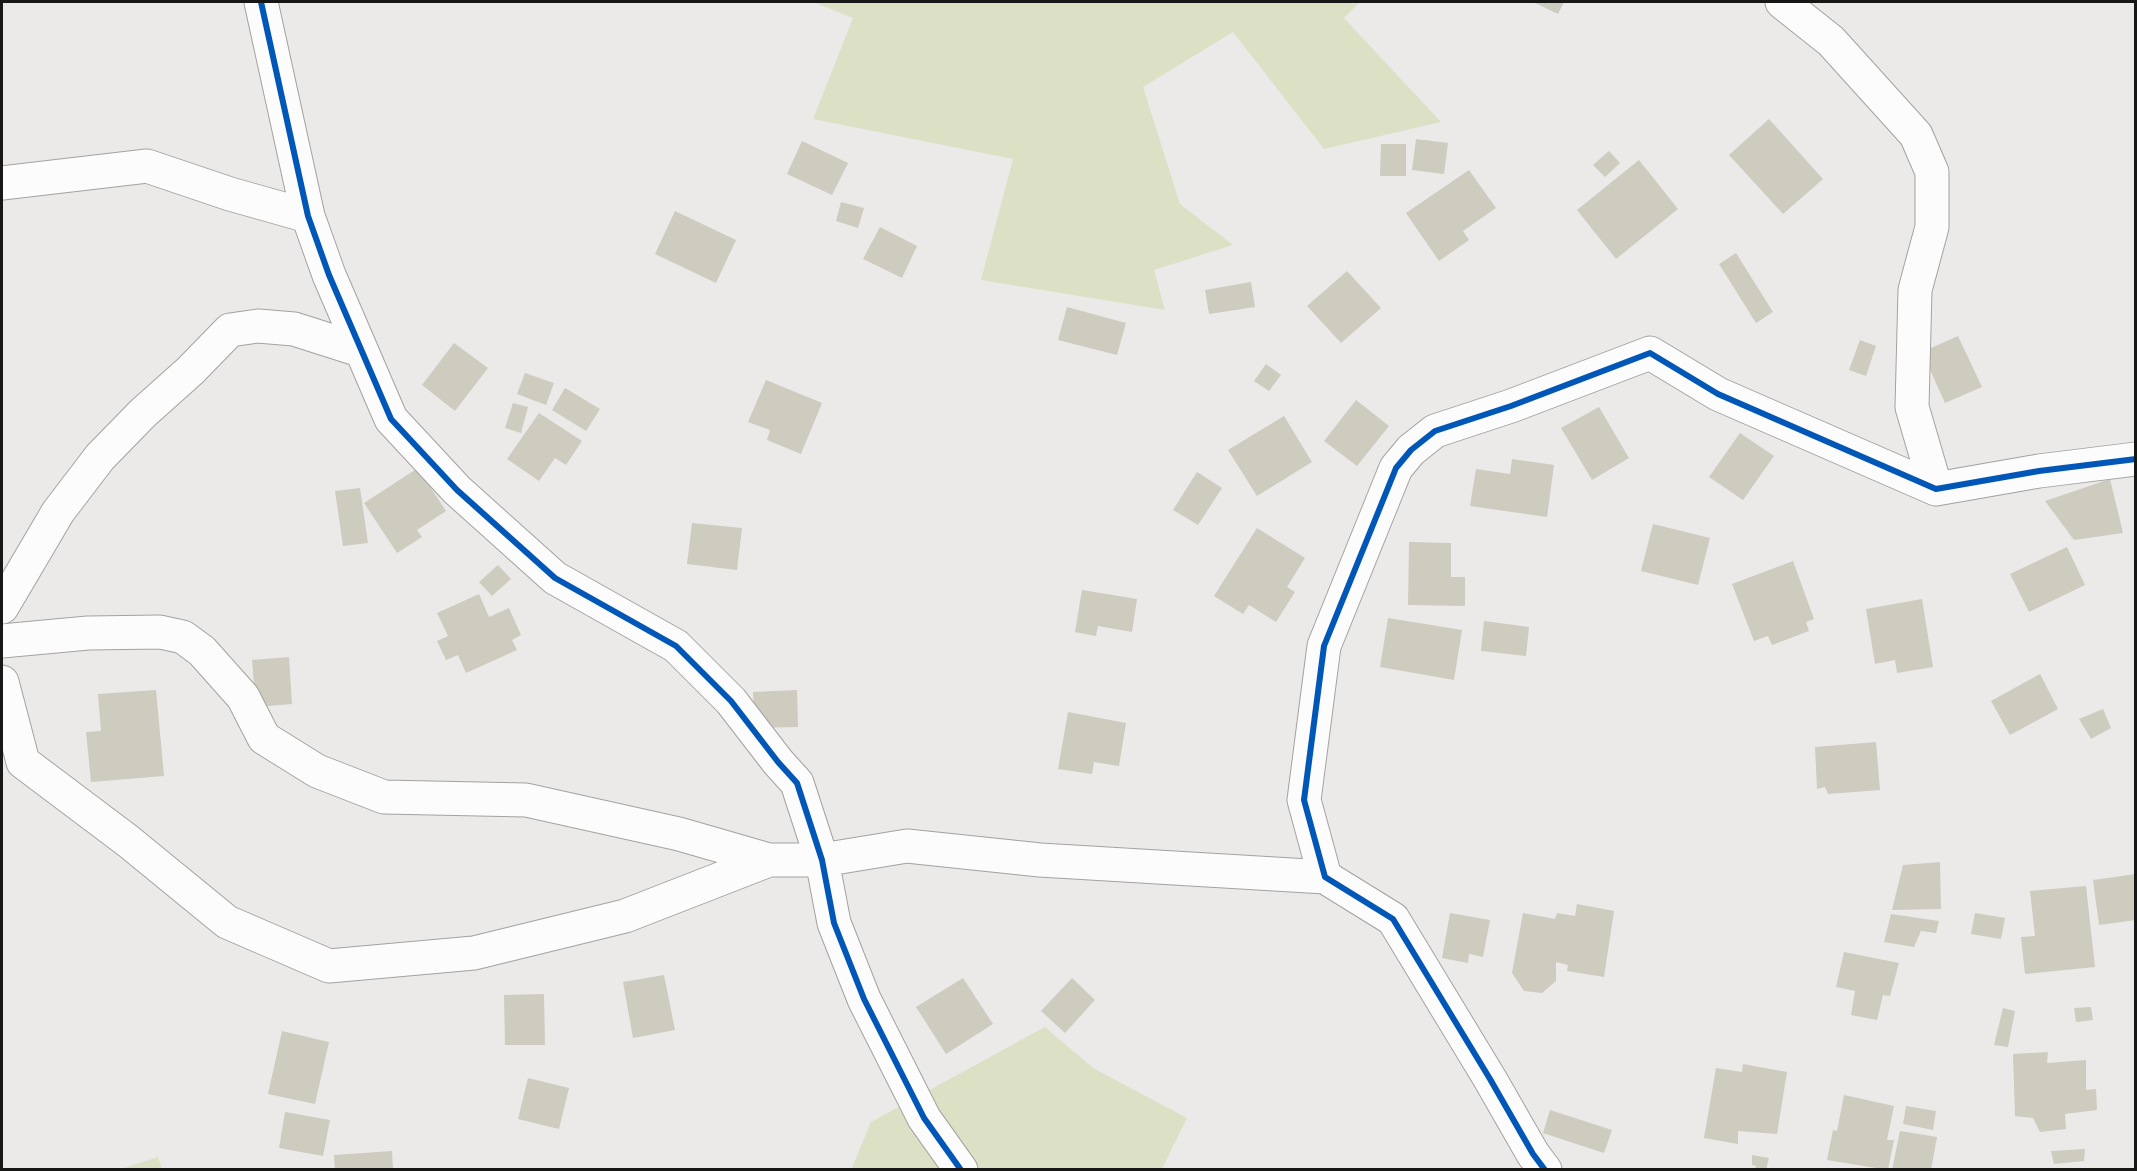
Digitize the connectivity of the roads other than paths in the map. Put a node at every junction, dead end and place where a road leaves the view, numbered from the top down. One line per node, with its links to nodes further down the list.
1 (261, 2): 4 (street)
2 (1782, 2): 7 (street)
3 (2, 183): 4 (street)
4 (308, 216): 5 (street)
5 (360, 350): 8 (street); 12 (street)
6 (2136, 459): 7 (street)
7 (1936, 489): 13 (street)
8 (2, 607)
9 (2, 641): 11 (street)
10 (2, 682): 11 (street)
11 (769, 860): 12 (street)
12 (822, 860): 13 (street); 14 (street)
13 (1325, 877): 15 (street)
14 (962, 1170)
15 (1545, 1170)

